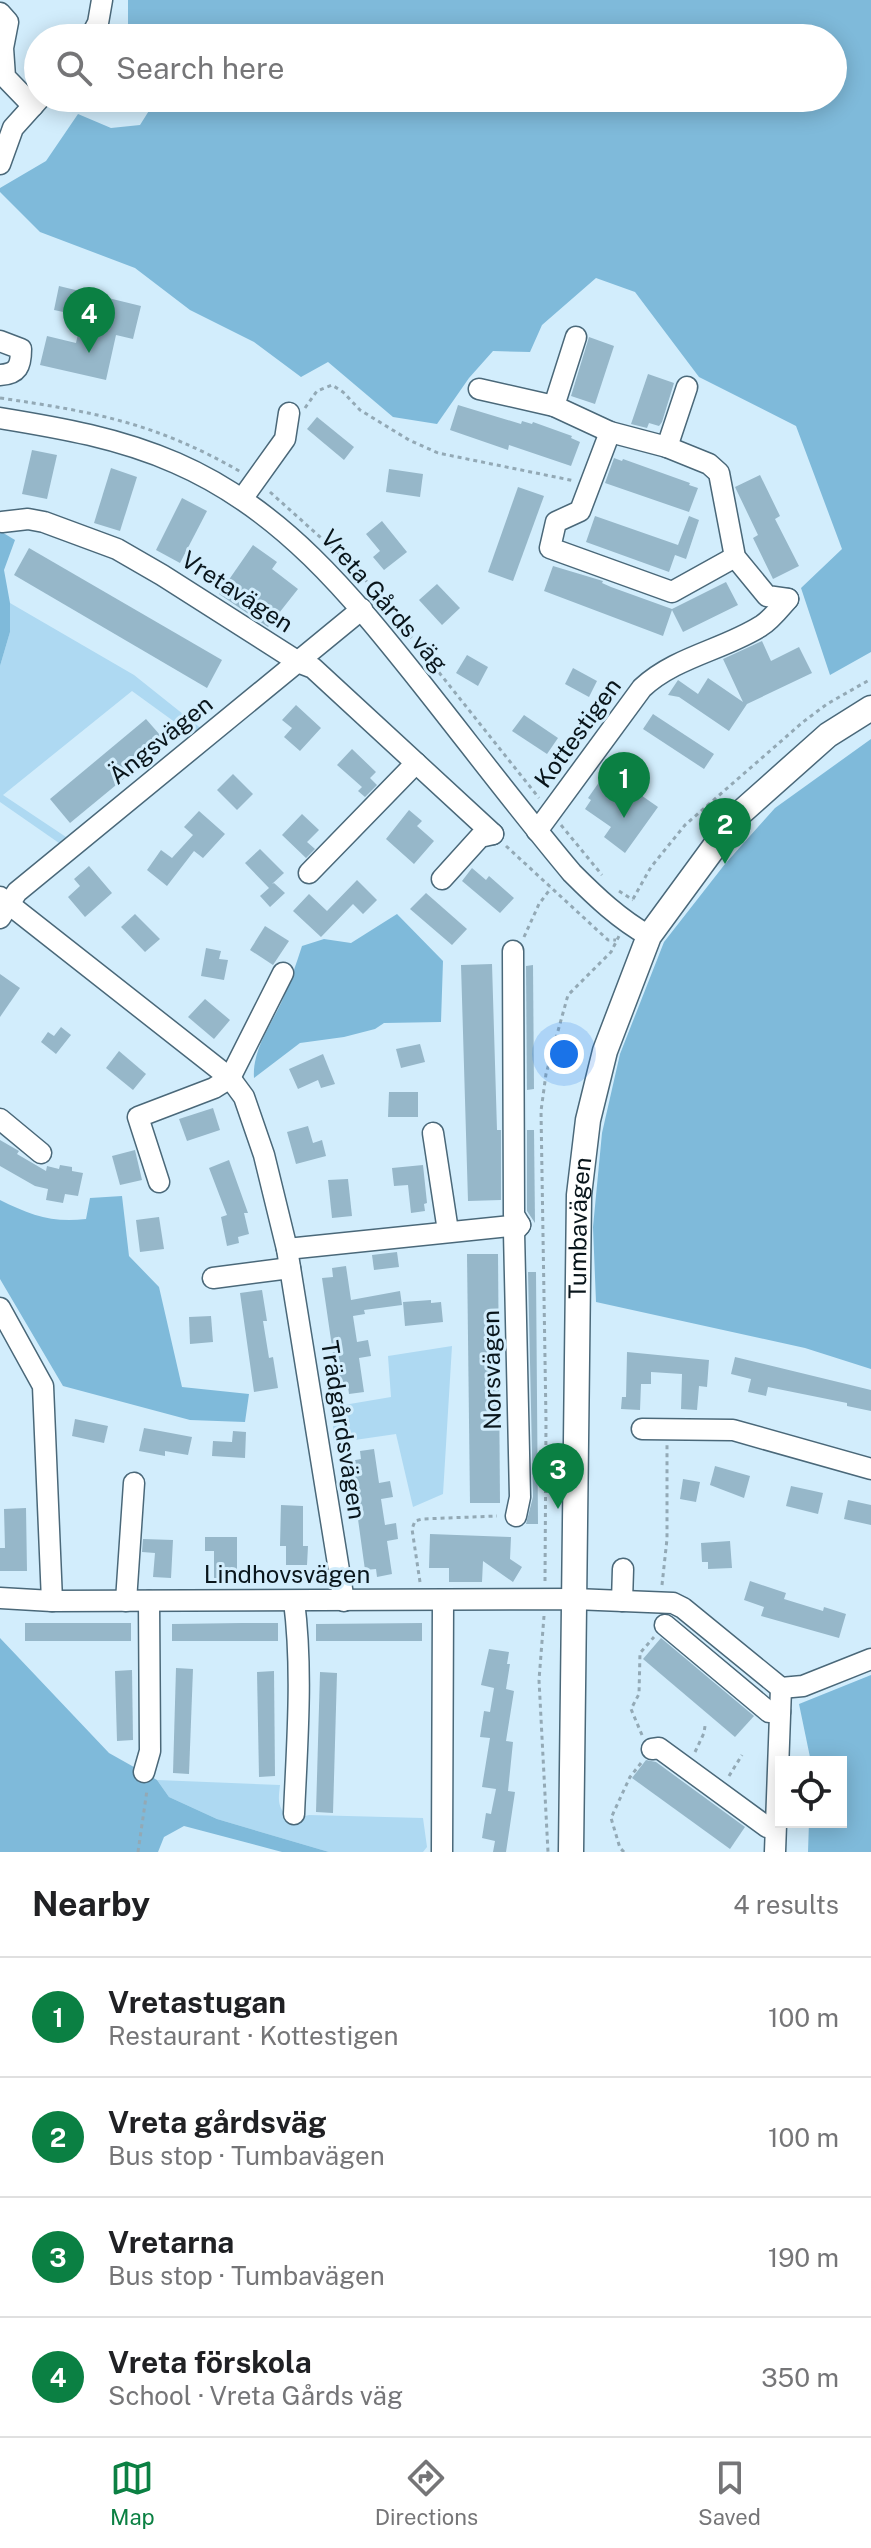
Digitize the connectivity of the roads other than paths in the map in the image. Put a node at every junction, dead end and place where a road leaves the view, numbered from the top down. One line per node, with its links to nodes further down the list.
1 (102, 0): 3 (street)
2 (0, 13): 4 (street)
3 (97, 24)
4 (2, 48): 5 (street)
5 (24, 92)
6 (27, 112): 7 (street)
7 (0, 164)
8 (576, 337): 13 (street)
9 (0, 341): 10 (street)
10 (0, 375)
11 (687, 387): 17 (street)
12 (479, 389): 13 (street)
13 (554, 406): 16 (street)
14 (289, 413): 18 (street)
15 (0, 418): 18 (street, Vreta Gårds väg)
16 (610, 432): 17 (street); 20 (street)
17 (667, 447): 20 (street)
18 (242, 499): 21 (street, Vreta Gårds väg)
19 (2, 522): 22 (street, Vretavägen)
20 (735, 557): 25 (street, Kottestigen)
21 (362, 609): 22 (street, Ängsvägen); 25 (street, Vreta Gårds väg)
22 (300, 663): 24 (street, Vretavägen); 28 (street, Ängsvägen)
23 (871, 708): 29 (main road, Tumbavägen)
24 (416, 763): 26 (street); 27 (street, Vretavägen)
25 (537, 831): 29 (street, Vreta Gårds väg)
26 (309, 873)
27 (442, 879)
28 (3, 906): 32 (street, Trädgårdsvägen)
29 (649, 936): 48 (main road, Tumbavägen)
30 (513, 951): 37 (street, Norsvägen)
31 (283, 973): 32 (street)
32 (230, 1078): 36 (street); 39 (street, Trädgårdsvägen)
33 (0, 1119): 35 (street)
34 (433, 1133): 38 (street)
35 (41, 1153)
36 (159, 1182)
37 (520, 1225): 38 (street); 45 (street, Norsvägen)
38 (448, 1231): 39 (street)
39 (289, 1258): 40 (street); 53 (street, Trädgårdsvägen)
40 (213, 1278)
41 (0, 1308): 49 (street)
42 (642, 1429): 43 (street)
43 (871, 1469)
44 (134, 1483): 50 (street)
45 (516, 1516)
46 (623, 1569): 55 (street)
47 (0, 1598): 49 (street, Lindhovsvägen)
48 (574, 1599): 54 (street, Lindhovsvägen); 55 (street, Lindhovsvägen); 66 (main road, Tumbavägen)
49 (52, 1601): 50 (street, Lindhovsvägen)
50 (126, 1601): 51 (street, Lindhovsvägen)
51 (149, 1601): 52 (street, Lindhovsvägen); 62 (street)
52 (294, 1601): 53 (street, Lindhovsvägen); 63 (street)
53 (344, 1601): 54 (street, Lindhovsvägen)
54 (433, 1601): 65 (street)
55 (622, 1601): 58 (street, Lindhovsvägen)
56 (665, 1625): 59 (street)
57 (871, 1659): 58 (street)
58 (781, 1688): 59 (street)
59 (780, 1712): 61 (street)
60 (652, 1749): 64 (street)
61 (778, 1756)
62 (144, 1772)
63 (294, 1814)
64 (775, 1828): 67 (street)
65 (442, 1852)
66 (571, 1852)
67 (775, 1852)

